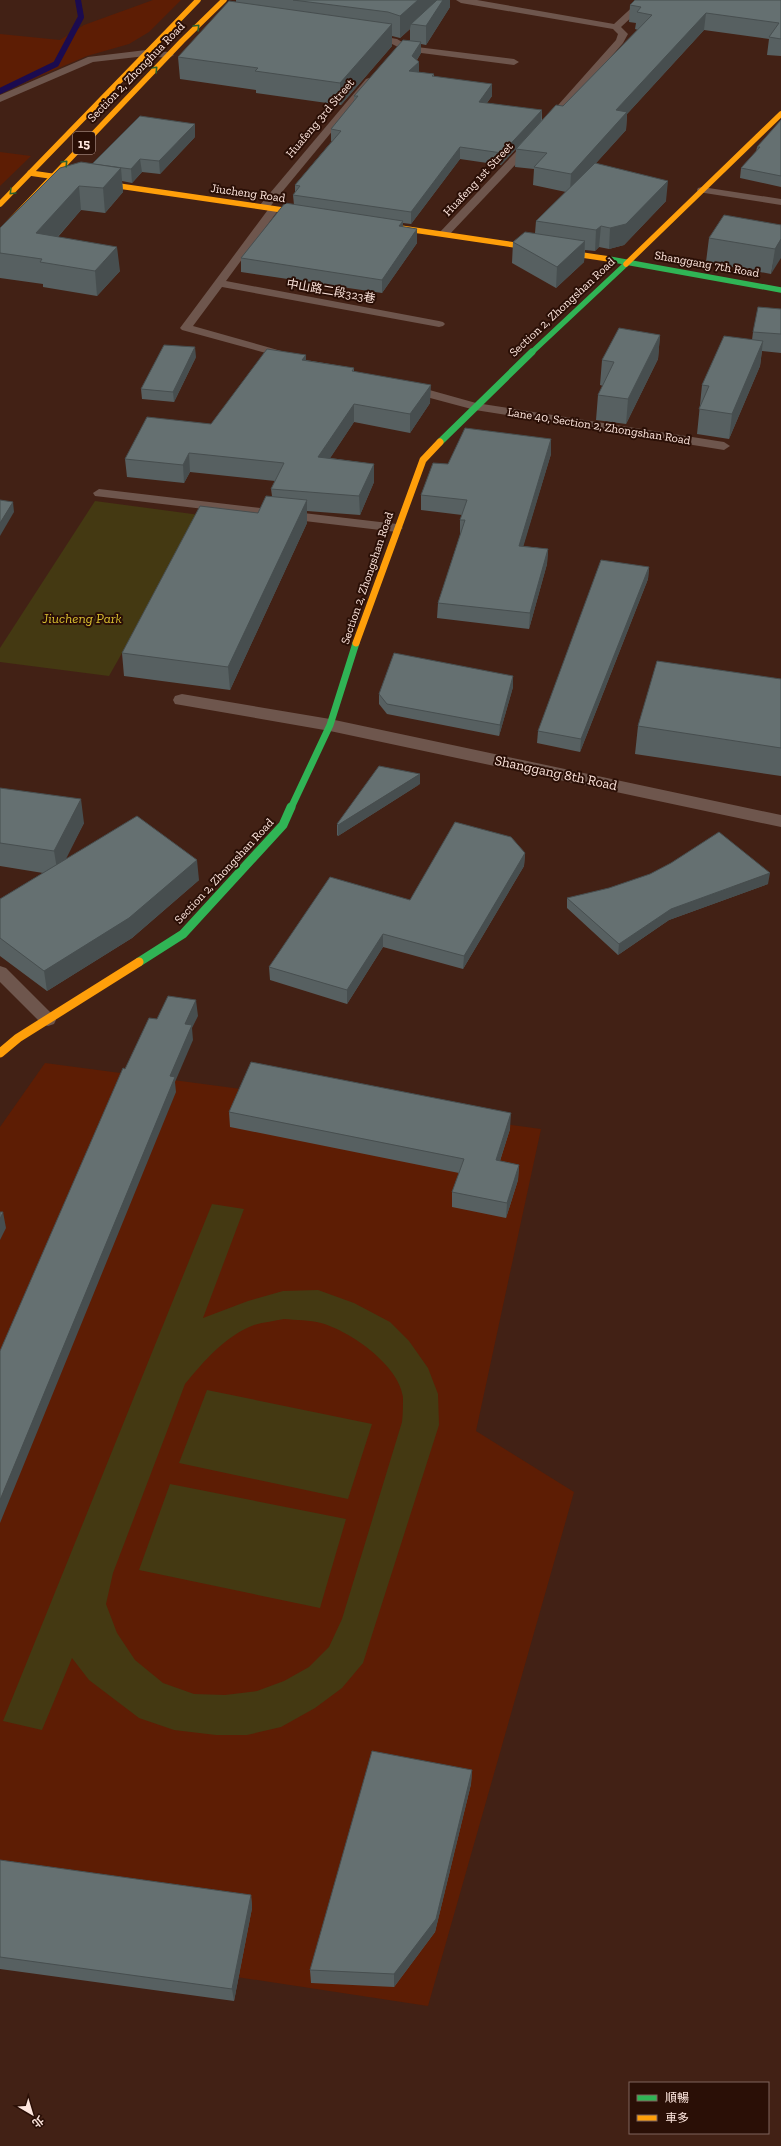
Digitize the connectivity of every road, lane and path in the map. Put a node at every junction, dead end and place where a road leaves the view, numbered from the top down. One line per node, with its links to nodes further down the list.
1 (198, 0): 9 (main road, Section 2, Zhonghua Road / 15)
2 (224, 0): 5 (main road, Section 2, Zhonghua Road / 15)
3 (460, 0): 7 (lane)
4 (645, 0): 7 (lane)
5 (209, 15): 6 (lane); 10 (main road, Section 2, Zhonghua Road / 15, one-way to 5)
6 (224, 17)
7 (616, 27): 24 (lane, Huafeng 1st Street)
8 (357, 35): 11 (lane)
9 (146, 53): 10 (lane); 13 (lane); 15 (main road, Section 2, Zhonghua Road / 15)
10 (169, 55): 16 (main road, Section 2, Zhonghua Road / 15, one-way to 10)
11 (514, 62)
12 (375, 74): 20 (lane, Huafeng 3rd Street)
13 (0, 99)
14 (781, 114): 17 (main road, Section 2, Zhongshan Road)
15 (30, 173): 16 (main road, Jiucheng Road); 19 (main road, Section 2, Zhonghua Road / 15, one-way to 19)
16 (52, 176): 20 (main road, Jiucheng Road); 23 (main road, Section 2, Zhonghua Road / 15)
17 (702, 190): 18 (lane); 25 (main road, Section 2, Zhongshan Road)
18 (781, 202)
19 (0, 204)
20 (269, 208): 21 (main road, Jiucheng Road); 26 (lane, Huafeng 3rd Street)
21 (320, 216)
22 (374, 224): 24 (main road)
23 (0, 232)
24 (444, 234): 25 (main road)
25 (628, 262): 27 (main road, Shanggang 7th Road); 31 (main road, Section 2, Zhongshan Road)
26 (219, 283): 28 (lane, 中山路二段323巷); 29 (lane, Huafeng 3rd Street)
27 (781, 290)
28 (439, 324)
29 (300, 359)
30 (399, 386): 31 (lane, Lane 40, Section 2, Zhongshan Road)
31 (475, 406): 32 (lane, Lane 40, Section 2, Zhongshan Road); 34 (main road, Section 2, Zhongshan Road)
32 (724, 446)
33 (99, 493): 34 (lane)
34 (397, 528): 36 (main road, Section 2, Zhongshan Road)
35 (182, 700): 36 (street, Shanggang 8th Road)
36 (330, 725): 37 (street, Shanggang 8th Road); 39 (main road, Section 2, Zhongshan Road)
37 (781, 820)
38 (0, 972): 39 (lane)
39 (48, 1020): 40 (main road, Section 2, Zhongshan Road)
40 (0, 1053)

